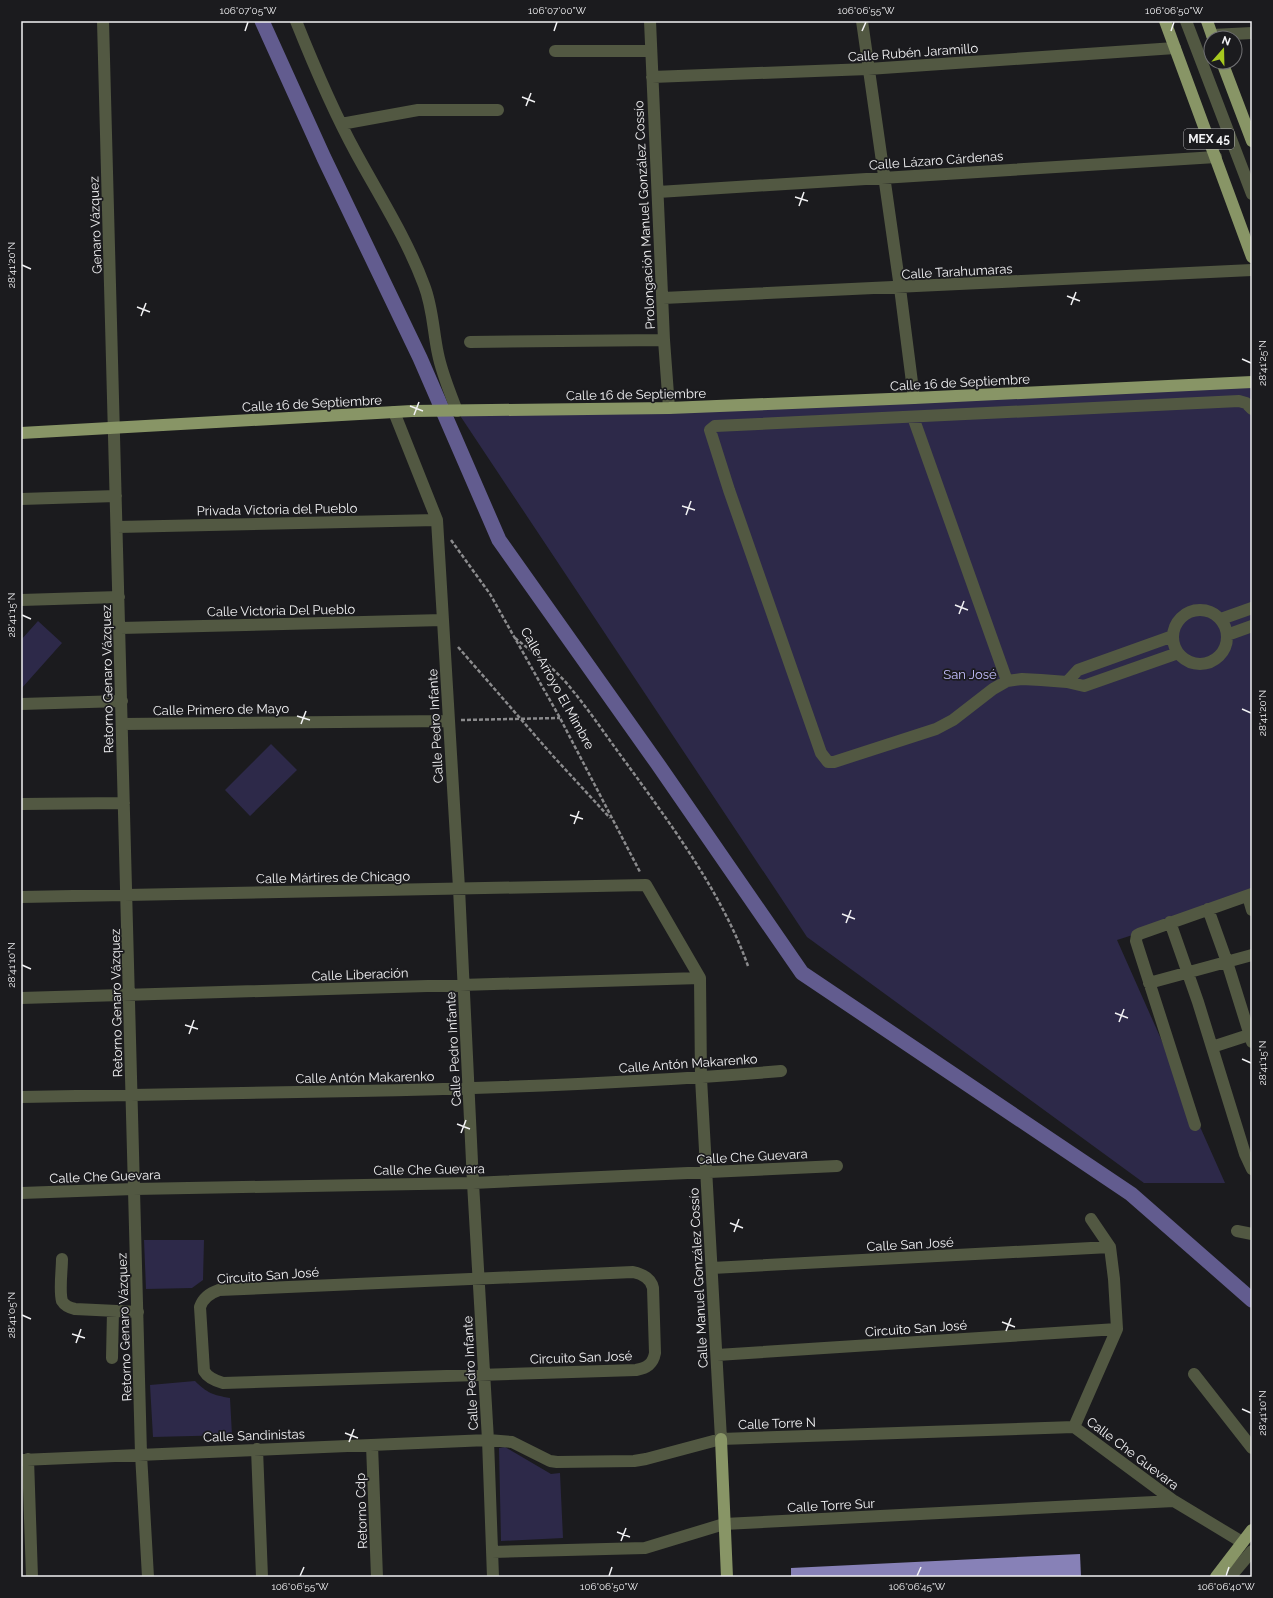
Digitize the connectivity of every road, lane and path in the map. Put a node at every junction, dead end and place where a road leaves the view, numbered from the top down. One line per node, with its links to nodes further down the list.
1 (103, 21): 33 (street, Genaro Vázquez)
2 (296, 21): 14 (street)
3 (650, 21): 9 (street, Prolongación Manuel González Cossío)
4 (862, 21): 10 (street)
5 (1165, 21): 7 (main road, MEX 45)
6 (1186, 21): 19 (street)
7 (1175, 48): 10 (street, Calle Rubén Jaramillo); 16 (main road, MEX 45)
8 (555, 51): 9 (street)
9 (651, 51): 12 (street, Prolongación Manuel González Cossío)
10 (868, 69): 12 (street, Calle Rubén Jaramillo); 17 (street)
11 (1225, 70): 15 (main road, MEX 45)
12 (652, 77): 18 (street, Prolongación Manuel González Cossío)
13 (498, 110): 14 (street)
14 (341, 124): 30 (street)
15 (1252, 141)
16 (1216, 157): 17 (street, Calle Lázaro Cárdenas); 20 (main road, MEX 45)
17 (884, 178): 18 (street, Calle Lázaro Cárdenas); 22 (street)
18 (658, 192): 23 (street, Prolongación Manuel González Cossío)
19 (1252, 194)
20 (1252, 257)
21 (1252, 270): 22 (street, Calle Tarahumaras)
22 (900, 288): 23 (street, Calle Tarahumaras); 27 (street)
23 (663, 298): 24 (street, Prolongación Manuel González Cossío)
24 (664, 340): 25 (street); 28 (street, Prolongación Manuel González Cossío)
25 (470, 342)
26 (1252, 382): 27 (main road, Calle 16 de Septiembre)
27 (914, 398): 28 (main road, Calle 16 de Septiembre)
28 (669, 408): 30 (main road, Calle 16 de Septiembre)
29 (1252, 409): 32 (street)
30 (457, 411): 31 (main road, Calle 16 de Septiembre)
31 (394, 412): 33 (main road, Calle 16 de Septiembre); 37 (street)
32 (913, 417): 52 (street); 52 (street)
33 (114, 428): 34 (main road, Calle 16 de Septiembre); 35 (street, Retorno Genaro Vázquez)
34 (21, 434)
35 (116, 496): 36 (street); 38 (street, Retorno Genaro Vázquez)
36 (21, 499)
37 (437, 520): 38 (street, Privada Victoria del Pueblo); 44 (street, Calle Pedro Infante)
38 (117, 527): 40 (street, Retorno Genaro Vázquez)
39 (450, 538): 49 (path, Calle Arroyo El Mimbre)
40 (119, 597): 41 (street); 46 (street, Retorno Genaro Vázquez)
41 (21, 600)
42 (1252, 608): 43 (street)
43 (1221, 619): 48 (street); 50 (street)
44 (443, 620): 46 (street, Calle Victoria Del Pueblo); 47 (street, Calle Pedro Infante)
45 (1252, 626): 48 (street)
46 (120, 628): 54 (street, Retorno Genaro Vázquez)
47 (444, 632): 57 (path); 58 (street, Calle Pedro Infante)
48 (1227, 634): 51 (street)
49 (514, 636): 56 (path, Calle Arroyo El Mimbre); 73 (path)
50 (1173, 636): 51 (street); 53 (street)
51 (1178, 653): 53 (street)
52 (1007, 681): 53 (street)
53 (1067, 682)
54 (122, 701): 55 (street); 59 (street, Retorno Genaro Vázquez)
55 (21, 704)
56 (560, 718): 57 (path); 62 (path, Calle Arroyo El Mimbre)
57 (520, 719): 58 (path); 62 (path)
58 (449, 721): 59 (street, Calle Primero de Mayo); 64 (street, Calle Pedro Infante)
59 (122, 724): 60 (street, Retorno Genaro Vázquez)
60 (124, 803): 61 (street); 65 (street, Retorno Genaro Vázquez)
61 (21, 804)
62 (613, 821): 63 (path, Calle Arroyo El Mimbre)
63 (646, 885): 64 (street, Calle Mártires de Chicago); 75 (street)
64 (459, 888): 65 (street, Calle Mártires de Chicago); 77 (street, Calle Pedro Infante)
65 (127, 895): 67 (street, Calle Mártires de Chicago); 78 (street, Retorno Genaro Vázquez)
66 (1250, 895): 68 (street); 69 (street)
67 (21, 897)
68 (1208, 909): 70 (street); 72 (street)
69 (1252, 910)
70 (1170, 922): 74 (street); 76 (street)
71 (1252, 955): 72 (street)
72 (1227, 962): 74 (street); 80 (street)
73 (748, 966)
74 (1188, 972): 76 (street); 81 (street)
75 (700, 978): 77 (street, Calle Liberación); 83 (street, Calle Manuel González Cossío)
76 (1149, 983): 87 (street)
77 (464, 985): 78 (street, Calle Liberación); 84 (street, Calle Pedro Infante)
78 (129, 995): 79 (street, Calle Liberación); 85 (street, Retorno Genaro Vázquez)
79 (21, 998)
80 (1251, 1037): 81 (street)
81 (1212, 1047): 89 (street)
82 (781, 1071): 83 (street, Calle Antón Makarenko)
83 (701, 1078): 84 (street, Calle Antón Makarenko); 90 (street, Calle Manuel González Cossío)
84 (468, 1088): 85 (street, Calle Antón Makarenko); 91 (street, Calle Pedro Infante)
85 (132, 1096): 86 (street, Calle Antón Makarenko); 92 (street, Retorno Genaro Vázquez)
86 (21, 1097)
87 (1195, 1125)
88 (837, 1166): 90 (street, Calle Che Guevara)
89 (1252, 1168)
90 (707, 1173): 91 (street, Calle Che Guevara); 99 (street, Calle Manuel González Cossío)
91 (473, 1183): 92 (street, Calle Che Guevara); 100 (street, Calle Pedro Infante)
92 (134, 1189): 93 (street, Calle Che Guevara); 102 (street, Retorno Genaro Vázquez)
93 (21, 1193)
94 (1091, 1219): 97 (street, Calle Che Guevara)
95 (1238, 1231): 96 (street)
96 (1252, 1234)
97 (1110, 1247): 99 (street, Calle San José); 103 (street, Calle Che Guevara)
98 (62, 1259): 101 (street)
99 (712, 1268): 104 (street, Calle Manuel González Cossío)
100 (479, 1278): 106 (street, Calle Pedro Infante); 106 (street, Circuito San José); 106 (street, Circuito San José)
101 (113, 1311): 102 (street); 105 (street)
102 (138, 1312): 114 (street, Retorno Genaro Vázquez)
103 (1117, 1329): 104 (street, Circuito San José); 108 (street, Calle Che Guevara)
104 (717, 1355): 109 (street, Calle Manuel González Cossío)
105 (112, 1358)
106 (484, 1374): 110 (street, Calle Pedro Infante)
107 (1194, 1374): 111 (street)
108 (1074, 1427): 109 (street, Calle Torre N); 116 (street, Calle Che Guevara)
109 (721, 1439): 110 (street, Calle Torre N); 117 (main road, Calle Manuel González Cossío)
110 (488, 1440): 112 (street, Calle Sandinistas); 121 (street, Calle Pedro Infante)
111 (1250, 1444)
112 (372, 1445): 113 (street, Calle Sandinistas); 125 (street, Retorno Cdp)
113 (257, 1449): 114 (street, Calle Sandinistas); 124 (street)
114 (141, 1454): 115 (street, Calle Sandinistas); 123 (street, Retorno Genaro Vázquez)
115 (24, 1460): 122 (street)
116 (1174, 1502): 117 (street, Calle Torre Sur); 119 (street, Calle Che Guevara)
117 (724, 1524): 121 (street, Calle Torre Sur); 127 (main road, Calle Manuel González Cossío)
118 (1252, 1530): 119 (main road)
119 (1242, 1542): 128 (main road)
120 (1252, 1551): 129 (street)
121 (492, 1552): 126 (street, Calle Pedro Infante)
122 (32, 1577)
123 (148, 1577)
124 (262, 1577)
125 (377, 1577)
126 (493, 1577)
127 (727, 1577)
128 (1216, 1577)
129 (1230, 1577)

